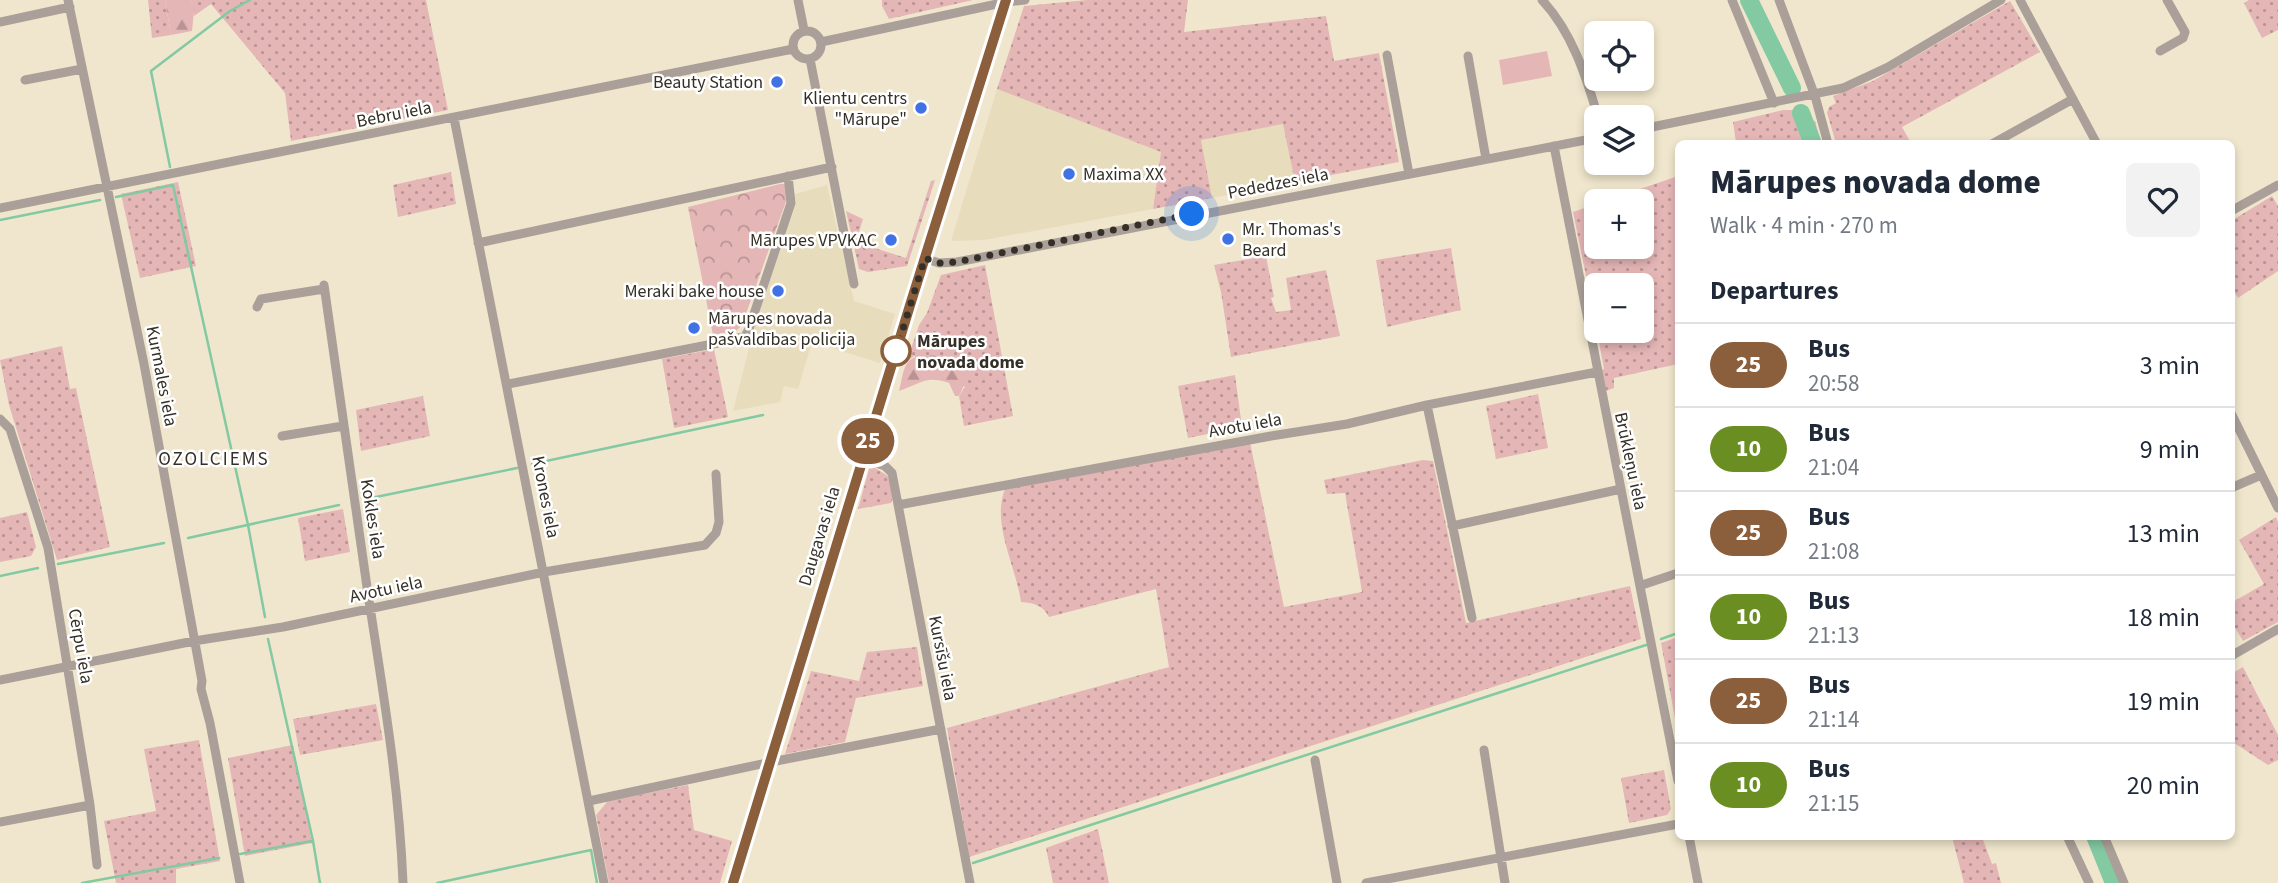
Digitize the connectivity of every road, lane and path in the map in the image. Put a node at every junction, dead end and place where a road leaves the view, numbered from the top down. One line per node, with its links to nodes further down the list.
1 (798, 0): 12 (street)
2 (1026, 0): 9 (street)
3 (1542, 0): 24 (street)
4 (1732, 0): 23 (street)
5 (1779, 0): 21 (street)
6 (2001, 0): 21 (street)
7 (2020, 0): 22 (street)
8 (2167, 0): 15 (street)
9 (1006, 1): 13 (street); 41 (main road, Daugavas iela)
10 (69, 4): 11 (street); 19 (street, Kurmales iela)
11 (0, 22)
12 (804, 30): 13 (street); 14 (street)
13 (821, 42): 18 (street)
14 (793, 49): 18 (street); 25 (street, Bebru iela)
15 (2160, 51)
16 (1387, 55): 34 (street)
17 (1468, 56): 32 (street)
18 (810, 59): 33 (street)
19 (82, 69): 20 (street); 37 (street, Kurmales iela)
20 (25, 80)
21 (1815, 96): 23 (street); 28 (street)
22 (2073, 99): 29 (street); 30 (street)
23 (1774, 103): 26 (street)
24 (1594, 105)
25 (454, 118): 37 (street, Bebru iela); 40 (street, Krones iela)
26 (1654, 127)
27 (1584, 140): 31 (street, Pededzes iela)
28 (1827, 140)
29 (2000, 140)
30 (2095, 140)
31 (1554, 146): 32 (street, Pededzes iela); 44 (street, Brūkleņu iela)
32 (1486, 159): 34 (street, Pededzes iela)
33 (832, 167): 35 (street); 42 (street)
34 (1409, 173): 41 (street, Pededzes iela)
35 (788, 176): 40 (street); 45 (street)
36 (2278, 185): 39 (street)
37 (106, 187): 38 (street, Bebru iela); 65 (street, Kurmales iela)
38 (0, 208)
39 (2235, 209)
40 (478, 243): 45 (street, Krones iela)
41 (925, 258): 51 (main road, Daugavas iela)
42 (854, 284)
43 (257, 307): 49 (street, Kokles iela)
44 (1597, 372): 46 (street, Avotu iela); 55 (street, Brūkleņu iela)
45 (508, 384): 59 (street, Krones iela)
46 (1427, 405): 56 (street, Avotu iela); 58 (street)
47 (0, 419): 67 (street, Cērpu iela)
48 (2235, 422): 53 (street)
49 (343, 426): 50 (street); 62 (street, Kokles iela)
50 (282, 436)
51 (863, 459): 56 (street, Kursīšu iela); 72 (main road, Daugavas iela)
52 (716, 474): 59 (street, Avotu iela)
53 (2260, 475): 54 (street); 57 (street)
54 (2235, 486)
55 (1621, 489): 58 (street); 61 (street, Brūkleņu iela)
56 (898, 505): 69 (street, Kursīšu iela)
57 (2278, 508)
58 (1452, 526): 63 (street)
59 (544, 572): 62 (street, Avotu iela); 74 (street, Krones iela)
60 (1675, 574): 61 (street)
61 (1642, 585): 73 (street, Brūkleņu iela)
62 (371, 608): 65 (street, Avotu iela); 84 (street, Kokles iela)
63 (1472, 618)
64 (2278, 629): 66 (street)
65 (194, 640): 67 (street, Avotu iela); 83 (street, Kurmales iela)
66 (2235, 654)
67 (68, 665): 68 (street, Avotu iela); 75 (street, Cērpu iela)
68 (0, 680)
69 (941, 729): 72 (street); 87 (street, Kursīšu iela)
70 (1484, 750): 81 (street)
71 (1315, 760): 88 (street)
72 (771, 762): 74 (street); 86 (main road, Daugavas iela)
73 (1675, 765)
74 (589, 801): 85 (street, Krones iela)
75 (90, 805): 76 (street); 82 (street, Cērpu iela)
76 (5, 821)
77 (1675, 825): 81 (street)
78 (1690, 840): 91 (street)
79 (2069, 840): 92 (street)
80 (2106, 840): 93 (street)
81 (1502, 857): 89 (street); 90 (street)
82 (97, 865)
83 (240, 883)
84 (403, 883)
85 (604, 883)
86 (733, 883)
87 (970, 883)
88 (1337, 883)
89 (1366, 883)
90 (1505, 883)
91 (1698, 883)
92 (2089, 883)
93 (2124, 883)

